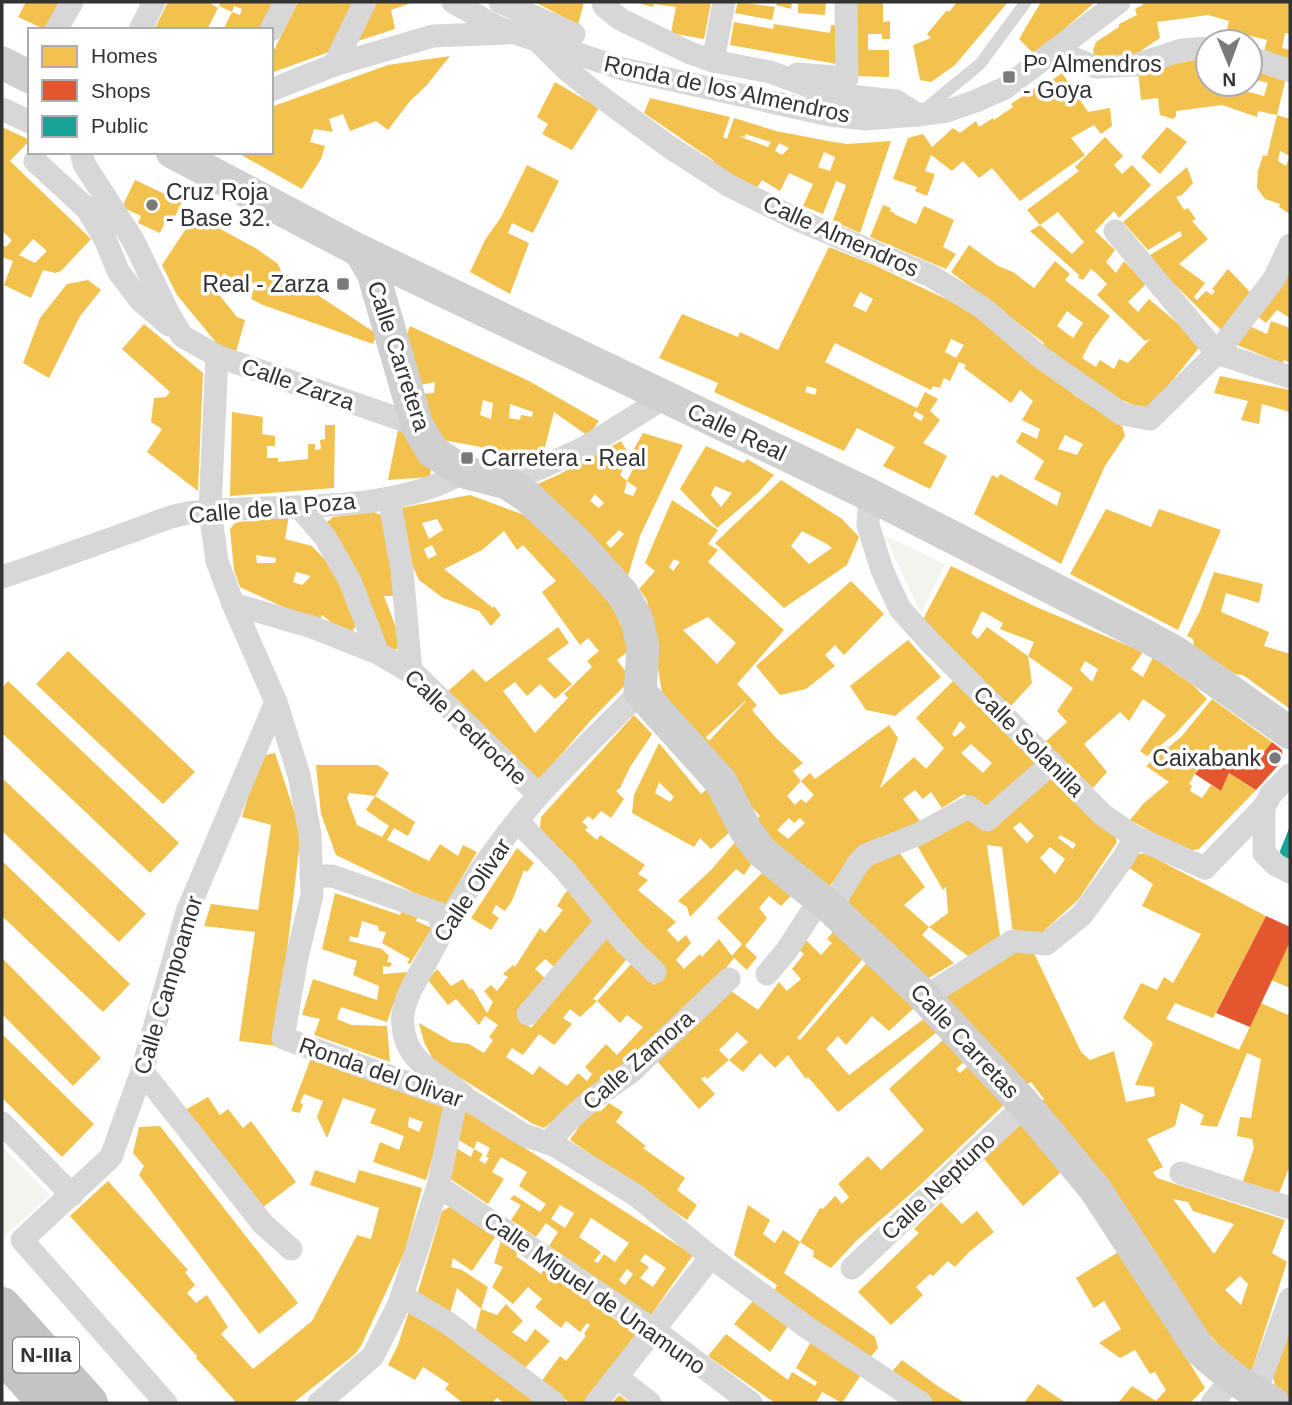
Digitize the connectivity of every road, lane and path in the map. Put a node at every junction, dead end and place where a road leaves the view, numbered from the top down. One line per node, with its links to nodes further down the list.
1 (72, 2): 12 (street)
2 (154, 2): 13 (street)
3 (285, 2): 14 (street)
4 (365, 2): 21 (street)
5 (453, 2): 16 (street, Calle Almendros)
6 (500, 2): 15 (street)
7 (603, 2): 19 (street, Ronda de los Almendros)
8 (724, 2): 19 (street)
9 (846, 2): 23 (street)
10 (1026, 2): 26 (lane)
11 (1119, 2): 18 (street, Ronda de los Almendros)
12 (57, 28)
13 (141, 28)
14 (272, 28)
15 (574, 34)
16 (528, 37): 21 (street, Ronda de los Almendros); 26 (street, Ronda de los Almendros); 35 (street, Calle Almendros)
17 (1194, 49): 18 (street)
18 (1054, 51): 26 (street, Ronda de los Almendros)
19 (713, 61): 23 (street, Ronda de los Almendros)
20 (1264, 62): 22 (street)
21 (334, 65): 24 (street, Ronda de los Almendros)
22 (1290, 71)
23 (770, 72): 26 (street, Ronda de los Almendros)
24 (273, 89)
25 (2, 109): 27 (street)
26 (918, 115)
27 (28, 121)
28 (186, 155): 33 (street, Calle Real)
29 (80, 156): 34 (street)
30 (35, 161): 34 (street, Calle Zarza)
31 (1115, 231): 35 (street)
32 (1290, 245): 35 (street)
33 (360, 251): 38 (street, Calle Real); 39 (street, Calle Carretera)
34 (182, 336): 36 (street, Calle Zarza)
35 (1217, 353): 37 (street)
36 (217, 356): 39 (street, Calle Zarza); 45 (street, Ronda del Olivar)
37 (1290, 377)
38 (664, 398): 41 (street); 42 (street, Calle Real)
39 (417, 425): 40 (street, Calle Carretera)
40 (464, 472): 41 (street, Calle Carretera); 43 (street, Calle de la Poza)
41 (507, 483): 50 (street, Calle Carretera)
42 (870, 495): 52 (street, Calle Real); 53 (street, Calle Solanilla)
43 (388, 498): 44 (street, Calle de la Poza); 49 (street)
44 (300, 508): 45 (street, Calle de la Poza); 48 (street)
45 (210, 511): 46 (street, Calle de la Poza); 47 (street, Ronda del Olivar)
46 (2, 577)
47 (233, 604): 48 (street, Calle Pedroche); 51 (street, Ronda del Olivar)
48 (378, 653): 49 (street, Calle Pedroche)
49 (411, 672): 55 (street, Calle Pedroche)
50 (640, 692): 55 (street, Calle Olivar); 61 (street, Calle Carretas)
51 (276, 702): 60 (street, Ronda del Olivar); 69 (street, Calle Campoamor)
52 (1290, 733)
53 (1052, 763): 58 (street, Calle Solanilla); 61 (street)
54 (1290, 775): 56 (street)
55 (539, 795): 57 (street, Calle Olivar)
56 (1264, 807): 58 (street, Calle Solanilla); 59 (street)
57 (518, 822): 62 (street); 63 (street, Calle Olivar)
58 (1135, 837): 67 (street)
59 (1290, 872)
60 (311, 876): 63 (street); 70 (street, Ronda del Olivar)
61 (825, 904): 65 (street); 67 (street, Calle Carretas)
62 (607, 921): 64 (street); 68 (street)
63 (443, 930): 70 (street, Calle Olivar)
64 (655, 972)
65 (767, 974)
66 (729, 979): 73 (street, Calle Zamora)
67 (925, 997): 71 (street, Calle Carretas)
68 (528, 1014)
69 (142, 1071): 76 (street, Calle Campoamor); 78 (street)
70 (463, 1101): 73 (street, Ronda del Olivar); 75 (street)
71 (1025, 1105): 80 (street, Calle Neptuno); 87 (street, Calle Carretas)
72 (2, 1123): 76 (street)
73 (548, 1143): 79 (street, Ronda del Olivar)
74 (1181, 1173): 77 (street)
75 (438, 1186): 81 (street); 84 (street, Calle Miguel de Unamuno)
76 (72, 1195): 91 (street, Calle Campoamor)
77 (1290, 1208)
78 (291, 1249)
79 (710, 1257): 84 (street); 97 (street, Ronda del Olivar)
80 (852, 1268)
81 (402, 1296): 88 (street); 93 (street)
82 (1290, 1299): 87 (street)
83 (2, 1306): 90 (highway, N-IIIa)
84 (654, 1330): 86 (street); 96 (street, Calle Miguel de Unamuno)
85 (2, 1353): 89 (highway, N-IIIa)
86 (617, 1377): 94 (street); 95 (street)
87 (1243, 1394)
88 (346, 1396): 92 (street)
89 (47, 1403)
90 (89, 1403)
91 (166, 1403)
92 (319, 1403)
93 (554, 1403)
94 (596, 1403)
95 (650, 1403)
96 (751, 1403)
97 (921, 1403)

